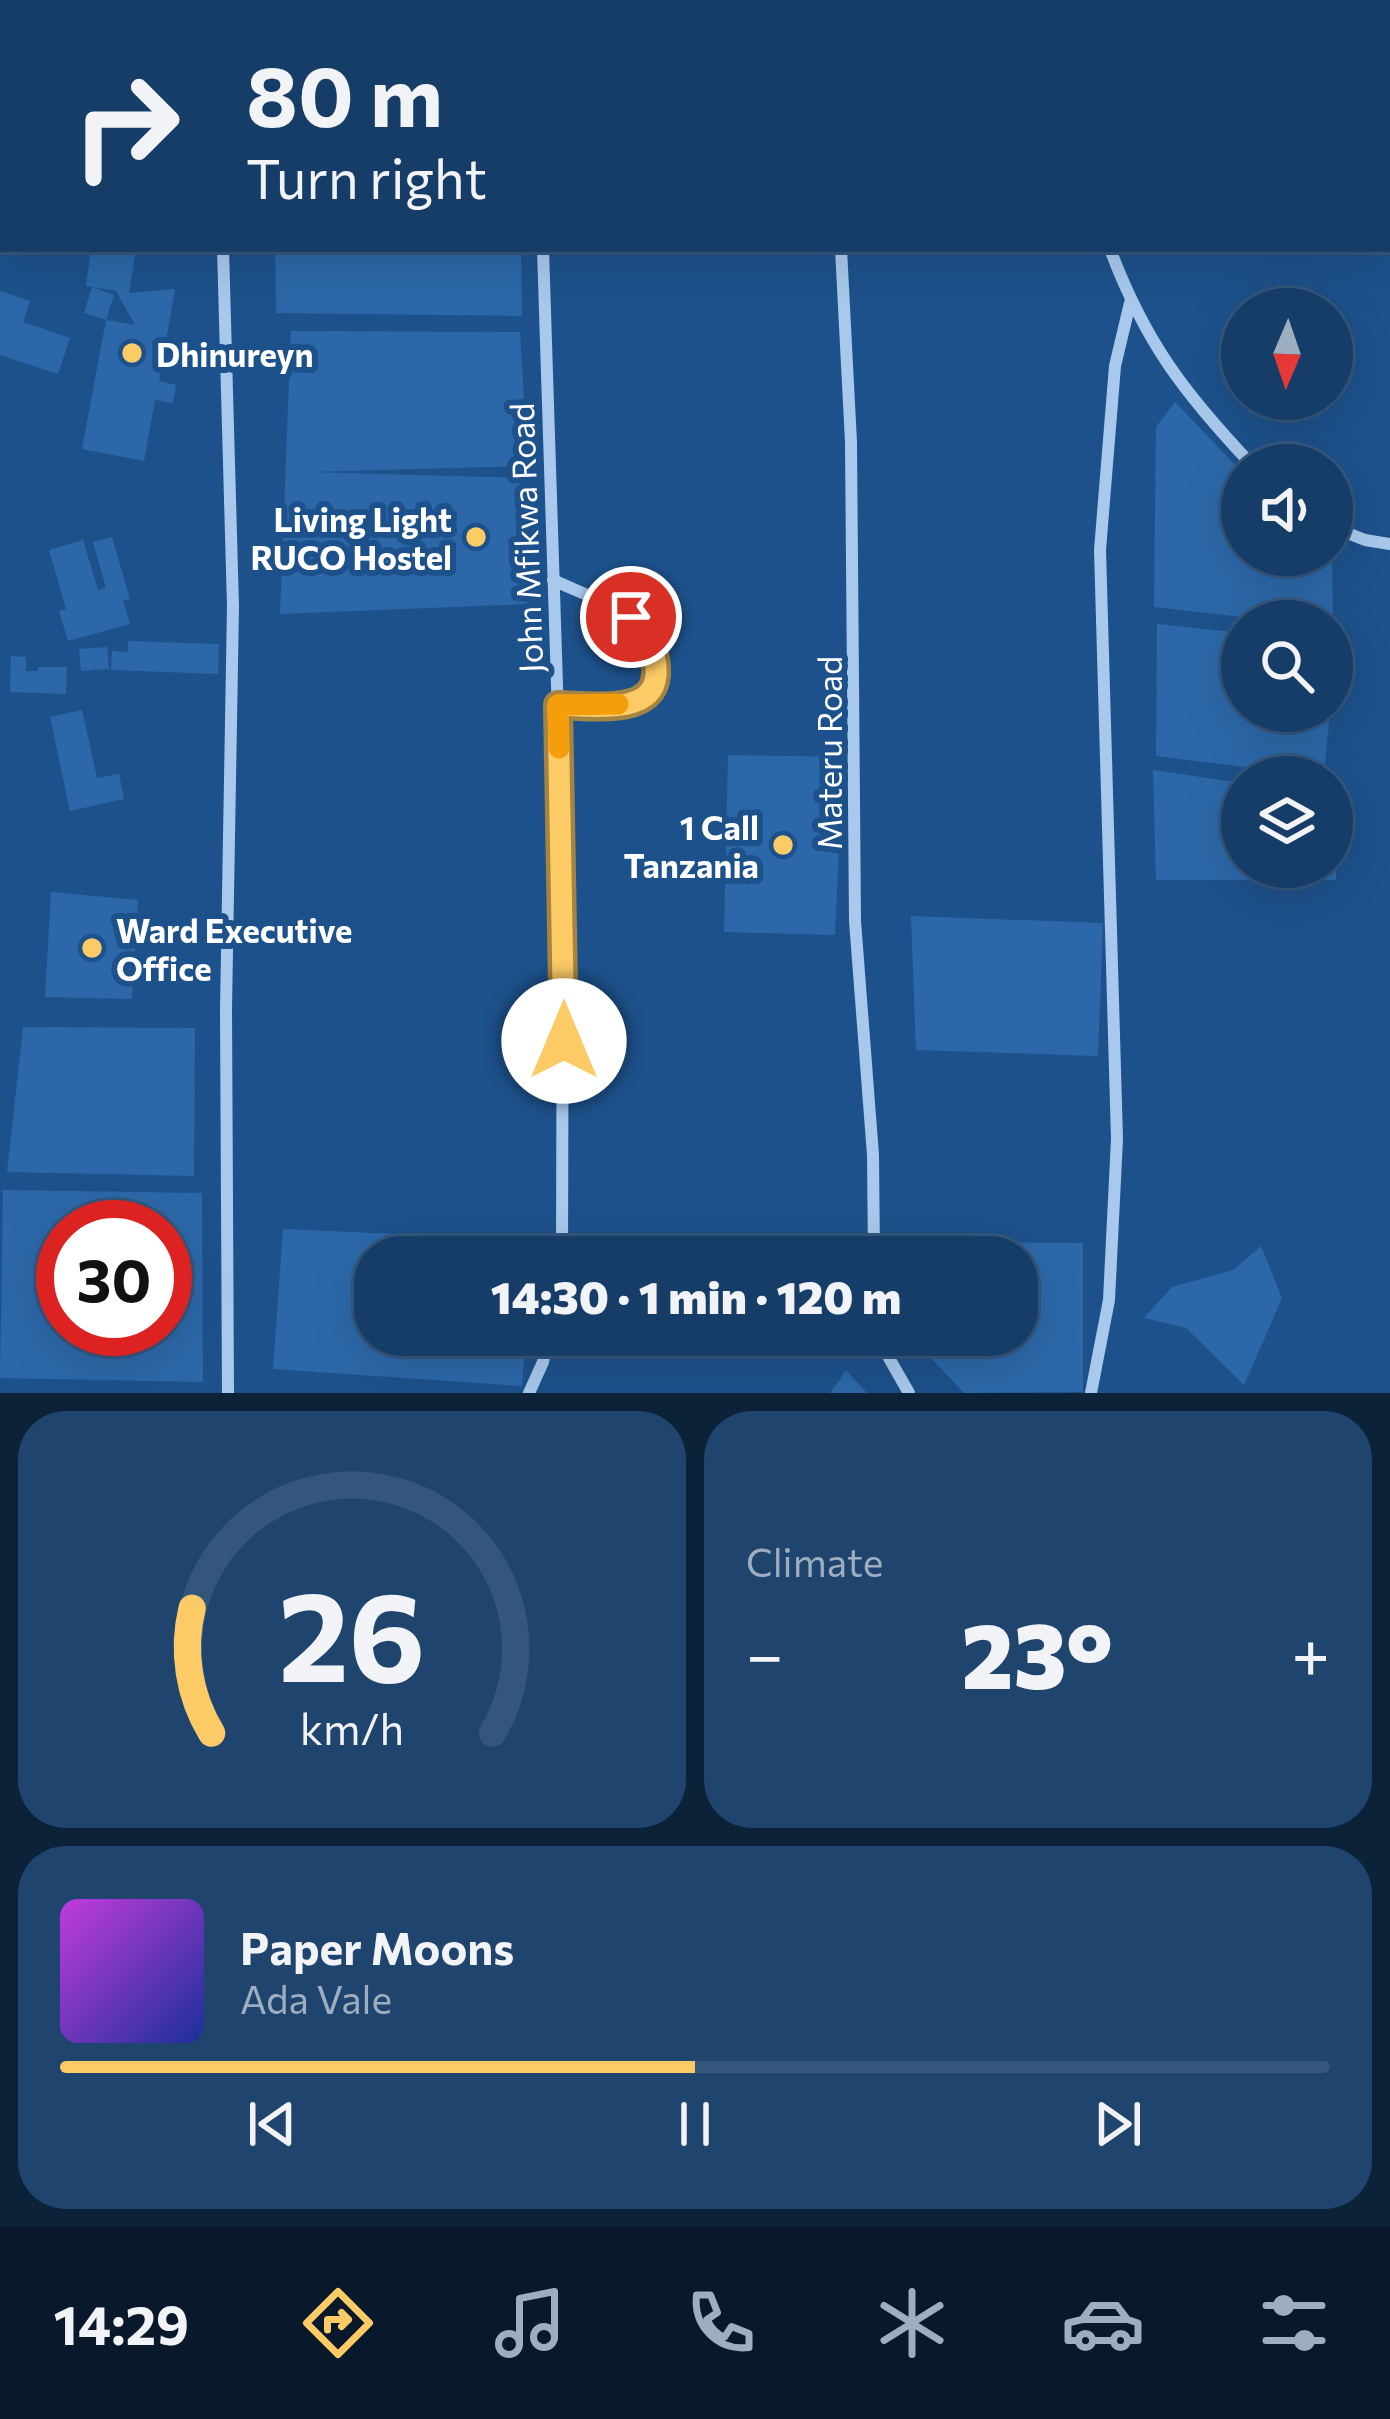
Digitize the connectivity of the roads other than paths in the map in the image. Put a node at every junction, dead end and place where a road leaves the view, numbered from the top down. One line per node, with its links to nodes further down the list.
1 (224, 252): 15 (street)
2 (543, 252): 9 (street, John Mfikwa Road)
3 (841, 252): 12 (street, Materu Road)
4 (1111, 252): 5 (street)
5 (1130, 303): 6 (street); 18 (street)
6 (1232, 444)
7 (1353, 533): 8 (street)
8 (1390, 544)
9 (554, 580): 10 (street, John Mfikwa Road); 10 (street)
10 (558, 705): 11 (street, John Mfikwa Road)
11 (563, 1236)
12 (873, 1236)
13 (544, 1356): 16 (street)
14 (888, 1356): 17 (street)
15 (228, 1393)
16 (529, 1393)
17 (909, 1393)
18 (1091, 1393)

